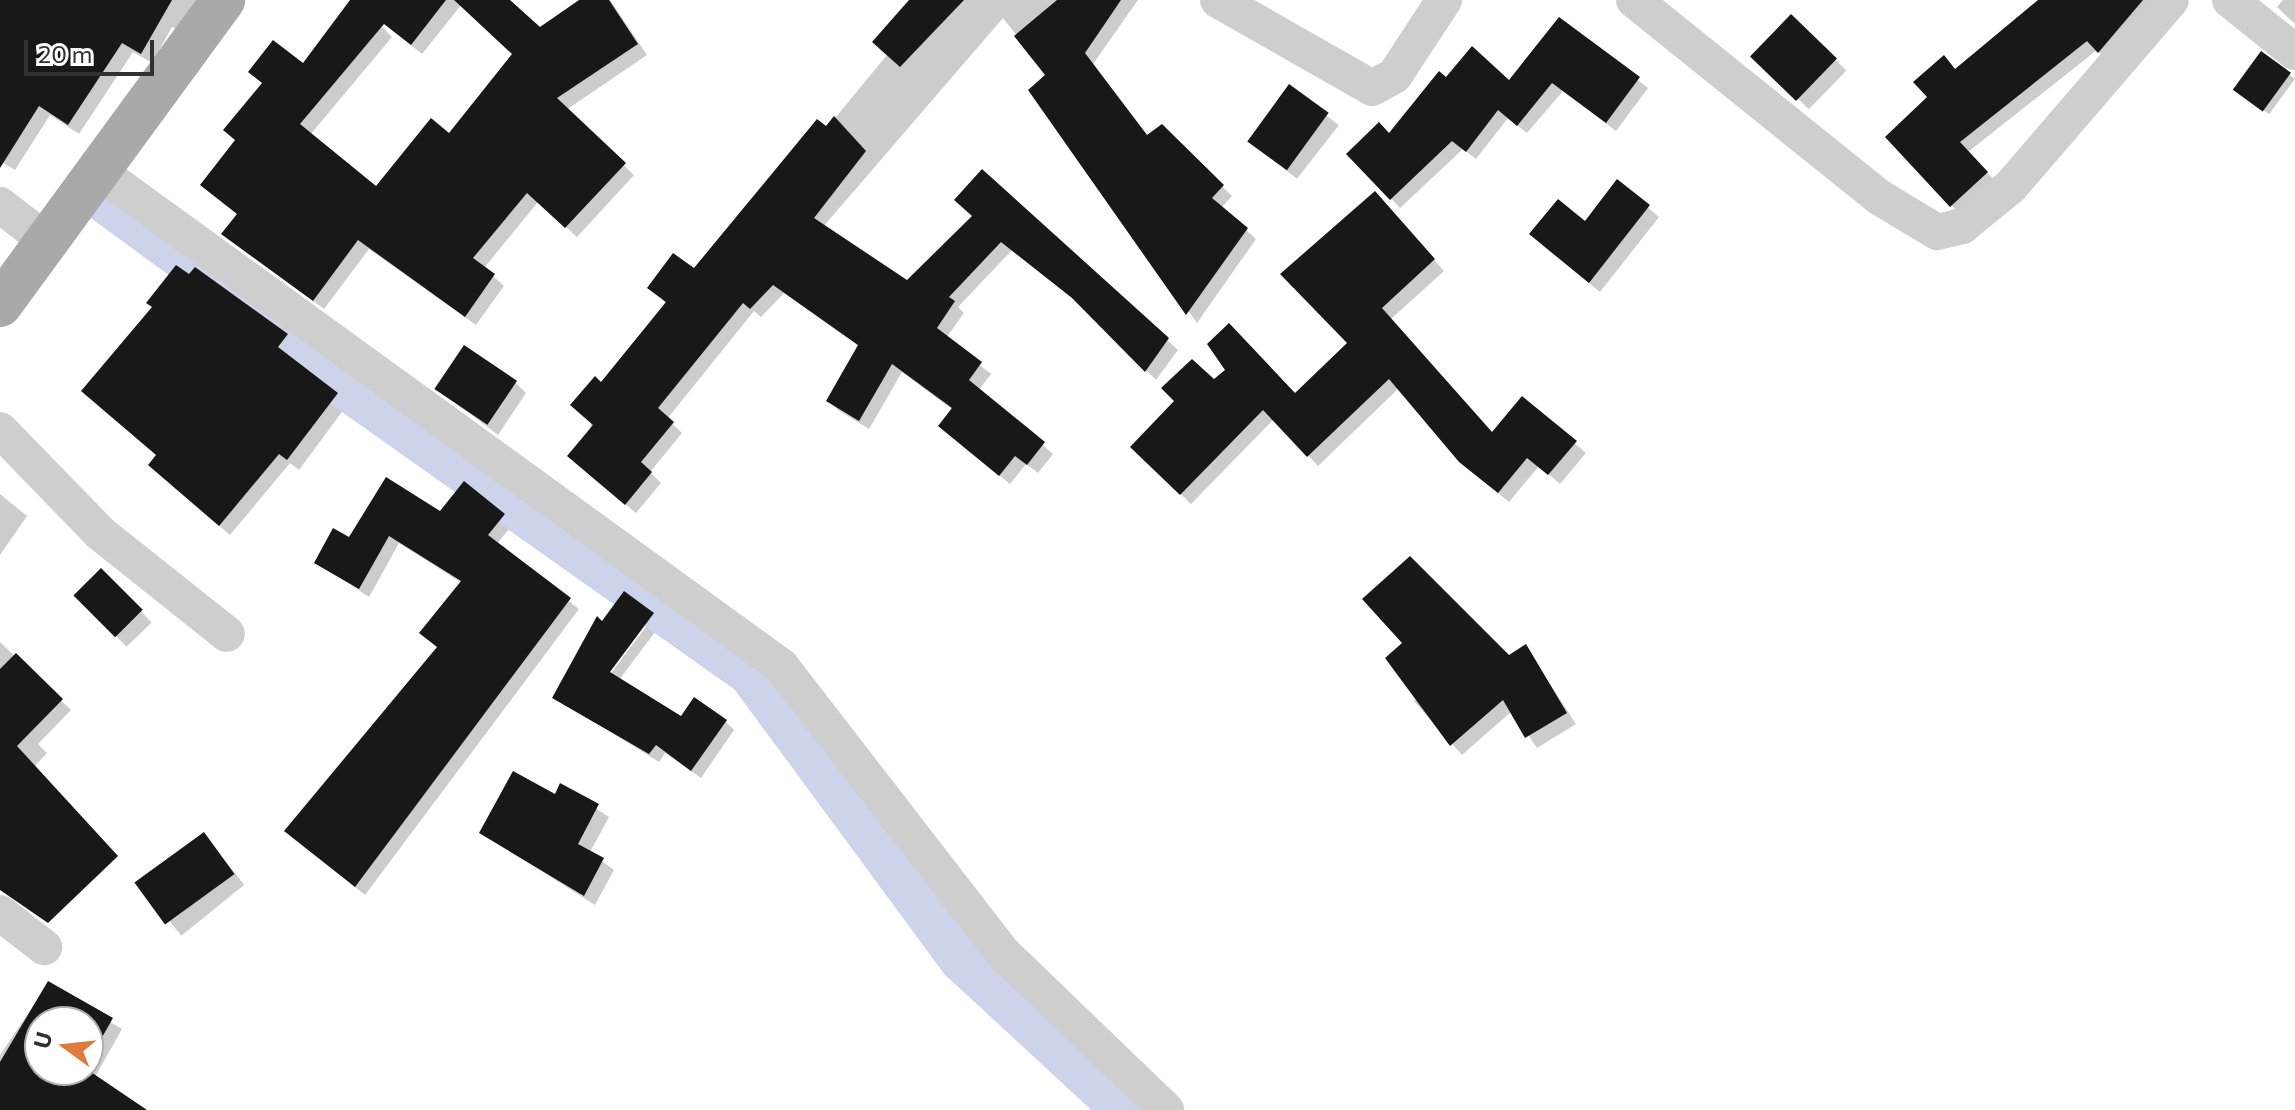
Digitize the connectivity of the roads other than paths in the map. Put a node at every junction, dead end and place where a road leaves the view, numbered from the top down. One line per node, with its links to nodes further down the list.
1 (223, 0): 8 (main road)
2 (1218, 0): 3 (street)
3 (1444, 0)
4 (1634, 0): 5 (street)
5 (2171, 0)
6 (2230, 0): 7 (street)
7 (2295, 52)
8 (101, 173): 10 (main road); 16 (street)
9 (0, 205): 10 (street)
10 (47, 241): 11 (main road)
11 (0, 305)
12 (0, 430): 13 (street)
13 (227, 634)
14 (0, 913): 15 (street)
15 (44, 947)
16 (1166, 1110)

